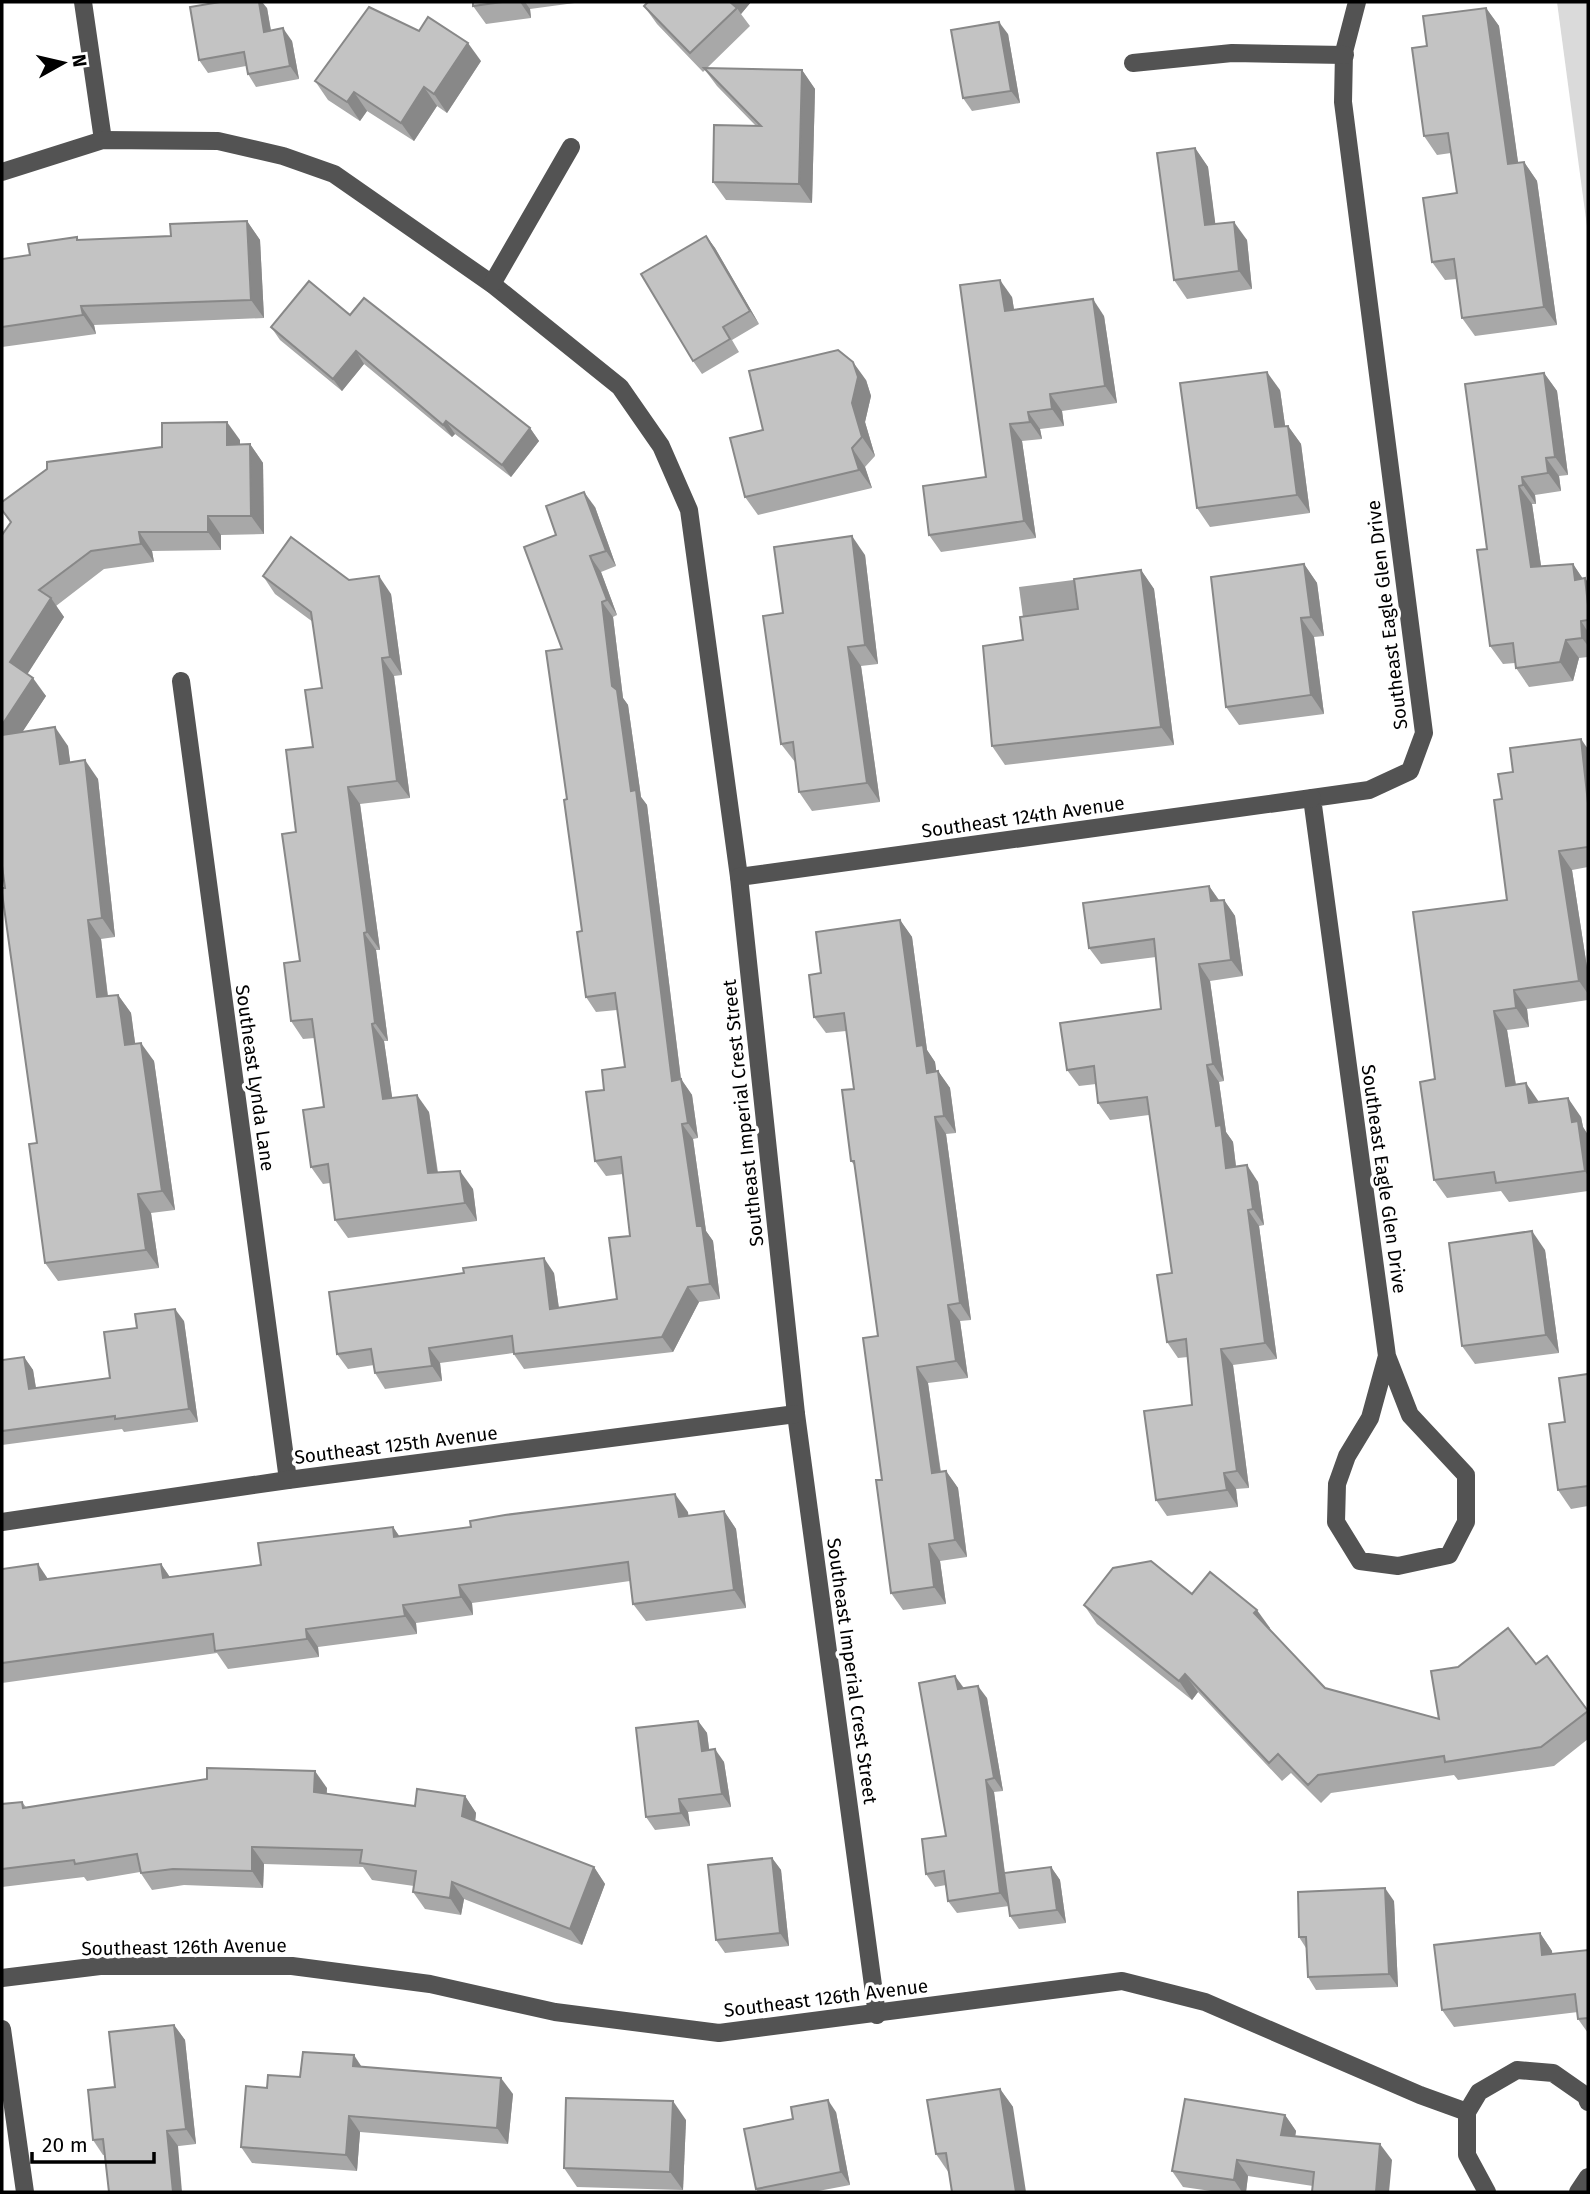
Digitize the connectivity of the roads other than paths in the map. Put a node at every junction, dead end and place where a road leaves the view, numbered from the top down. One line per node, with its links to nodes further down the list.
1 (83, 2): 5 (street)
2 (1357, 2): 3 (street, Southeast Eagle Glen Drive)
3 (1345, 55): 4 (street); 10 (street, Southeast Eagle Glen Drive)
4 (1133, 63)
5 (103, 140): 7 (street, Southeast Imperial Crest Street); 8 (street, Southeast Imperial Crest Street)
6 (570, 147): 8 (street)
7 (2, 172)
8 (492, 285): 11 (street, Southeast Imperial Crest Street)
9 (181, 681): 14 (street, Southeast Lynda Lane)
10 (1312, 798): 11 (street, Southeast 124th Avenue); 12 (street, Southeast Eagle Glen Drive)
11 (740, 877): 13 (street, Southeast Imperial Crest Street)
12 (1387, 1356): 12 (street, Southeast Eagle Glen Drive)
13 (796, 1413): 14 (street, Southeast 125th Avenue); 17 (street, Southeast Imperial Crest Street)
14 (288, 1480): 15 (street, Southeast 125th Avenue)
15 (2, 1522)
16 (2, 1978): 17 (street, Southeast 126th Avenue)
17 (877, 2015): 20 (street, Southeast 126th Avenue)
18 (2, 2029): 22 (street)
19 (1588, 2102): 20 (street)
20 (1467, 2112): 23 (street)
21 (1588, 2176): 24 (street)
22 (25, 2192)
23 (1487, 2192)
24 (1578, 2192)

